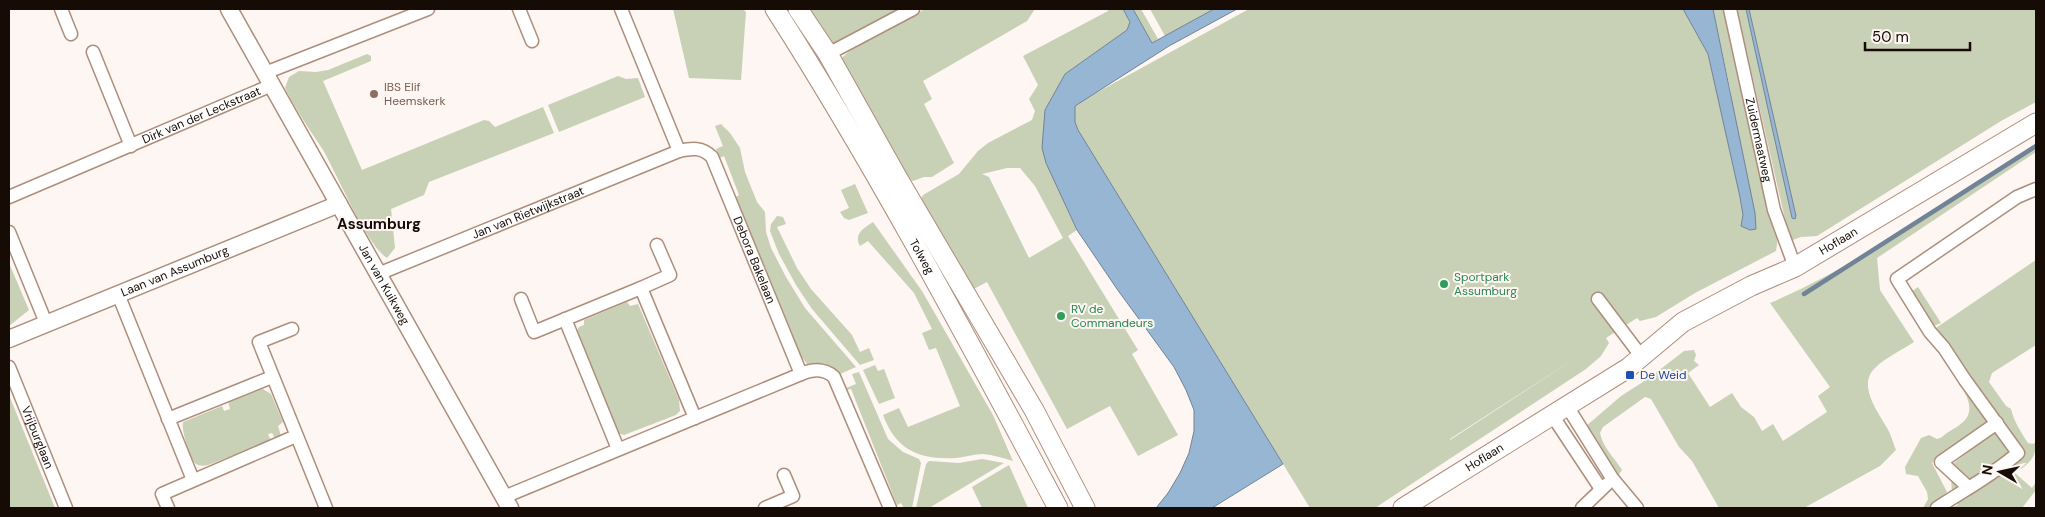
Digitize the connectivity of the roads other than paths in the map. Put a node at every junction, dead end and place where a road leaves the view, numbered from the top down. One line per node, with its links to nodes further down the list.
1 (61, 9): 10 (street)
2 (229, 9): 14 (street, Jan van Kuikweg)
3 (428, 9): 14 (street, Dirk van der Leckstraat)
4 (519, 9): 11 (street)
5 (621, 9): 17 (street)
6 (775, 9): 54 (main road, Tolweg)
7 (798, 9): 13 (main road, Tolweg)
8 (913, 9): 13 (street)
9 (1730, 9): 23 (street, Zuidermaatweg)
10 (71, 34)
11 (532, 41)
12 (93, 52): 16 (street, Dirk van der Leckstraat)
13 (828, 54): 55 (main road, Tolweg)
14 (269, 79): 16 (street, Dirk van der Leckstraat); 20 (street, Jan van Kuikweg)
15 (2036, 123): 23 (main road, Hoflaan)
16 (131, 146): 19 (street, Dirk van der Leckstraat)
17 (679, 152): 24 (street, Jan van Rietwijkstraat); 35 (street, Debora Bakelaan)
18 (2036, 189): 40 (street)
19 (9, 197)
20 (339, 204): 24 (street, Jan van Kuikweg); 26 (street, Laan van Assumburg)
21 (9, 232): 30 (street)
22 (657, 245): 25 (street)
23 (1795, 267): 33 (main road, Hoflaan)
24 (378, 274): 48 (street, Jan van Kuikweg)
25 (641, 288): 29 (street); 39 (street)
26 (118, 294): 30 (street, Laan van Assumburg); 38 (street)
27 (521, 299): 29 (street)
28 (1598, 299): 33 (street)
29 (565, 319): 42 (street)
30 (46, 323): 32 (street, Laan van Assumburg)
31 (292, 329): 36 (street)
32 (9, 339)
33 (1641, 356): 37 (main road, Hoflaan)
34 (9, 367): 49 (street, Vrijburglaan)
35 (801, 374): 39 (street); 53 (street)
36 (272, 377): 38 (street); 41 (street)
37 (1560, 410): 44 (street); 47 (street); 56 (main road, Hoflaan)
38 (168, 418): 45 (street)
39 (695, 418): 42 (street)
40 (1997, 424): 46 (street); 46 (street)
41 (296, 436): 45 (street); 51 (street)
42 (618, 450): 48 (street)
43 (784, 475): 52 (street)
44 (1612, 478): 47 (street); 58 (street)
45 (193, 480): 50 (street)
46 (1968, 487): 59 (street)
47 (1601, 490): 57 (street)
48 (507, 503)
49 (66, 508)
50 (168, 508)
51 (326, 508)
52 (765, 508)
53 (890, 508)
54 (1058, 508)
55 (1086, 508)
56 (1403, 508)
57 (1582, 508)
58 (1637, 508)
59 (1937, 508)

